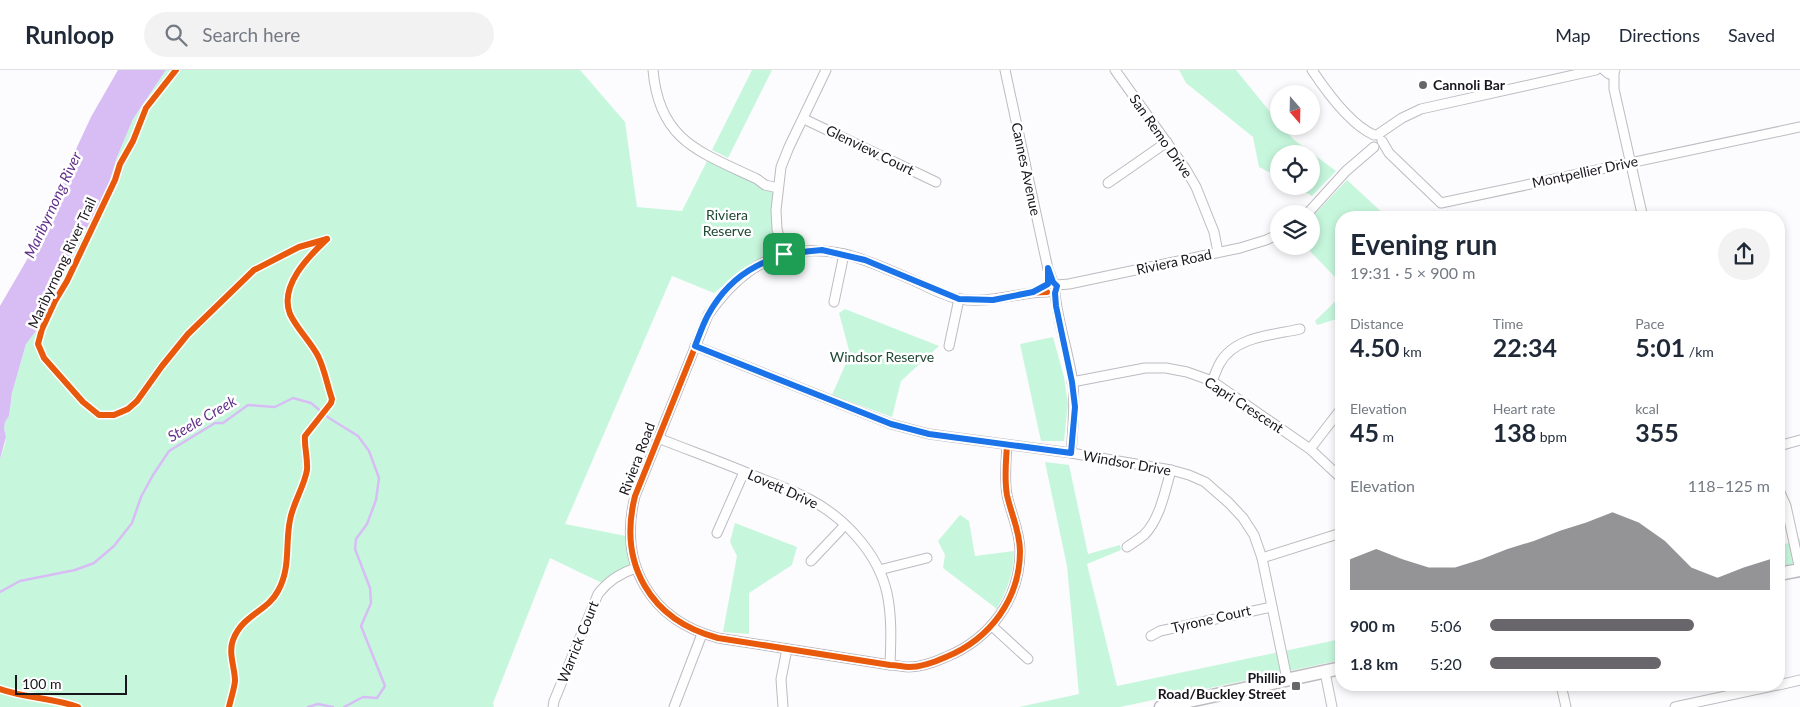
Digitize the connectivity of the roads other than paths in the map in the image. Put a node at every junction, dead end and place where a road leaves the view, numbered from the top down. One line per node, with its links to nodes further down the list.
1 (653, 70): 15 (street)
2 (826, 70): 8 (street)
3 (1005, 70): 22 (street, Cannes Avenue)
4 (1115, 70): 11 (street, San Remo Drive)
5 (1312, 70): 10 (street, Montpellier Drive)
6 (1594, 71): 7 (street); 10 (street)
7 (1609, 72): 12 (street)
8 (804, 119): 13 (street, Glenview Court); 15 (street)
9 (1800, 127): 12 (street, Montpellier Drive)
10 (1376, 141): 12 (street, Montpellier Drive); 16 (street)
11 (1167, 142): 14 (street); 19 (street, San Remo Drive)
12 (1632, 162): 17 (street)
13 (936, 182)
14 (1108, 183)
15 (779, 185): 20 (street)
16 (1315, 205)
17 (1642, 211)
18 (1270, 238): 19 (street, Riviera Road)
19 (1221, 252): 22 (street, Riviera Road)
20 (784, 254): 21 (street, Riviera Road); 26 (street, Riviera Road)
21 (844, 254): 23 (street, Riviera Road); 24 (street)
22 (1052, 288): 23 (street, Riviera Road); 29 (street, Cannes Avenue)
23 (959, 299): 27 (street)
24 (834, 302)
25 (1300, 329): 28 (street)
26 (695, 346): 31 (street, Riviera Road); 34 (street, Windsor Drive)
27 (949, 346)
28 (1212, 381): 29 (street, Capri Crescent); 35 (street, Capri Crescent)
29 (1072, 382): 36 (street, Cannes Avenue)
30 (1335, 417): 35 (street)
31 (658, 438): 38 (street, Lovett Drive); 48 (street, Riviera Road)
32 (1800, 440): 33 (street)
33 (1785, 444)
34 (1008, 445): 36 (street, Windsor Drive); 53 (street, Riviera Road)
35 (1310, 449): 39 (street, Capri Crescent)
36 (1071, 453): 37 (street, Windsor Drive)
37 (1171, 470): 44 (street); 46 (street, Windsor Drive)
38 (744, 472): 41 (street, Lovett Drive); 42 (street)
39 (1335, 472)
40 (1785, 504): 50 (street)
41 (845, 525): 47 (street); 49 (street, Lovett Drive)
42 (718, 533)
43 (1335, 535): 46 (street)
44 (1128, 547)
45 (927, 558): 49 (street)
46 (1262, 558): 52 (street, Windsor Drive)
47 (811, 561)
48 (636, 568): 54 (street, Riviera Road); 66 (street, Warrick Court)
49 (879, 570): 58 (street, Lovett Drive)
50 (1800, 570): 51 (main road)
51 (1785, 573)
52 (1272, 606): 55 (street, Tyrone Court); 61 (street, Windsor Drive)
53 (992, 626): 57 (street); 58 (street, Riviera Road)
54 (702, 634): 56 (street, Riviera Road); 67 (street)
55 (1152, 636)
56 (787, 649): 58 (street, Riviera Road); 68 (street)
57 (1028, 659)
58 (890, 665)
59 (1335, 670): 60 (main road)
60 (1325, 672): 61 (main road); 70 (street)
61 (1287, 679): 69 (main road)
62 (1800, 680): 63 (street)
63 (1785, 683)
64 (1562, 691): 71 (street)
65 (1750, 691): 72 (street)
66 (554, 707)
67 (674, 707)
68 (783, 707)
69 (1161, 707)
70 (1332, 707)
71 (1566, 707)
72 (1675, 707)

